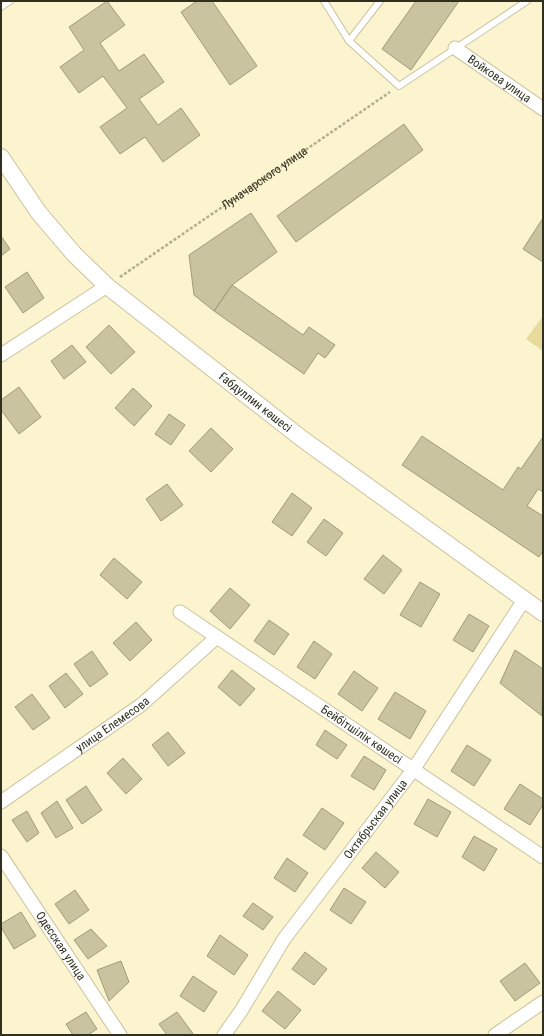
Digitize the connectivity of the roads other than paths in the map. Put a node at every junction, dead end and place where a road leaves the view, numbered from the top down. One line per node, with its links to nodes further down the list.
1 (9, 1): 5 (lane)
2 (324, 1): 6 (lane)
3 (380, 1): 6 (lane)
4 (526, 1): 7 (lane)
5 (1, 7)
6 (349, 41): 7 (lane)
7 (454, 48): 8 (street, Войкова улица)
8 (543, 109)
9 (1, 157): 10 (street, Ғабдуллин көшесі)
10 (107, 286): 11 (street); 12 (street, Ғабдуллин көшесі)
11 (1, 355)
12 (524, 600): 14 (street, Ғабдуллин көшесі); 16 (street, Октябрьская улица)
13 (180, 612): 15 (street, Бейбітшілік көшесі)
14 (543, 614)
15 (217, 637): 16 (street, Бейбітшілік көшесі); 17 (street, улица Елемесова)
16 (413, 770): 19 (street, Бейбітшілік көшесі); 22 (street, Октябрьская улица)
17 (1, 802)
18 (1, 856): 21 (street, Одесская улица)
19 (543, 857)
20 (543, 1002): 23 (street)
21 (120, 1035)
22 (224, 1035)
23 (495, 1035)

